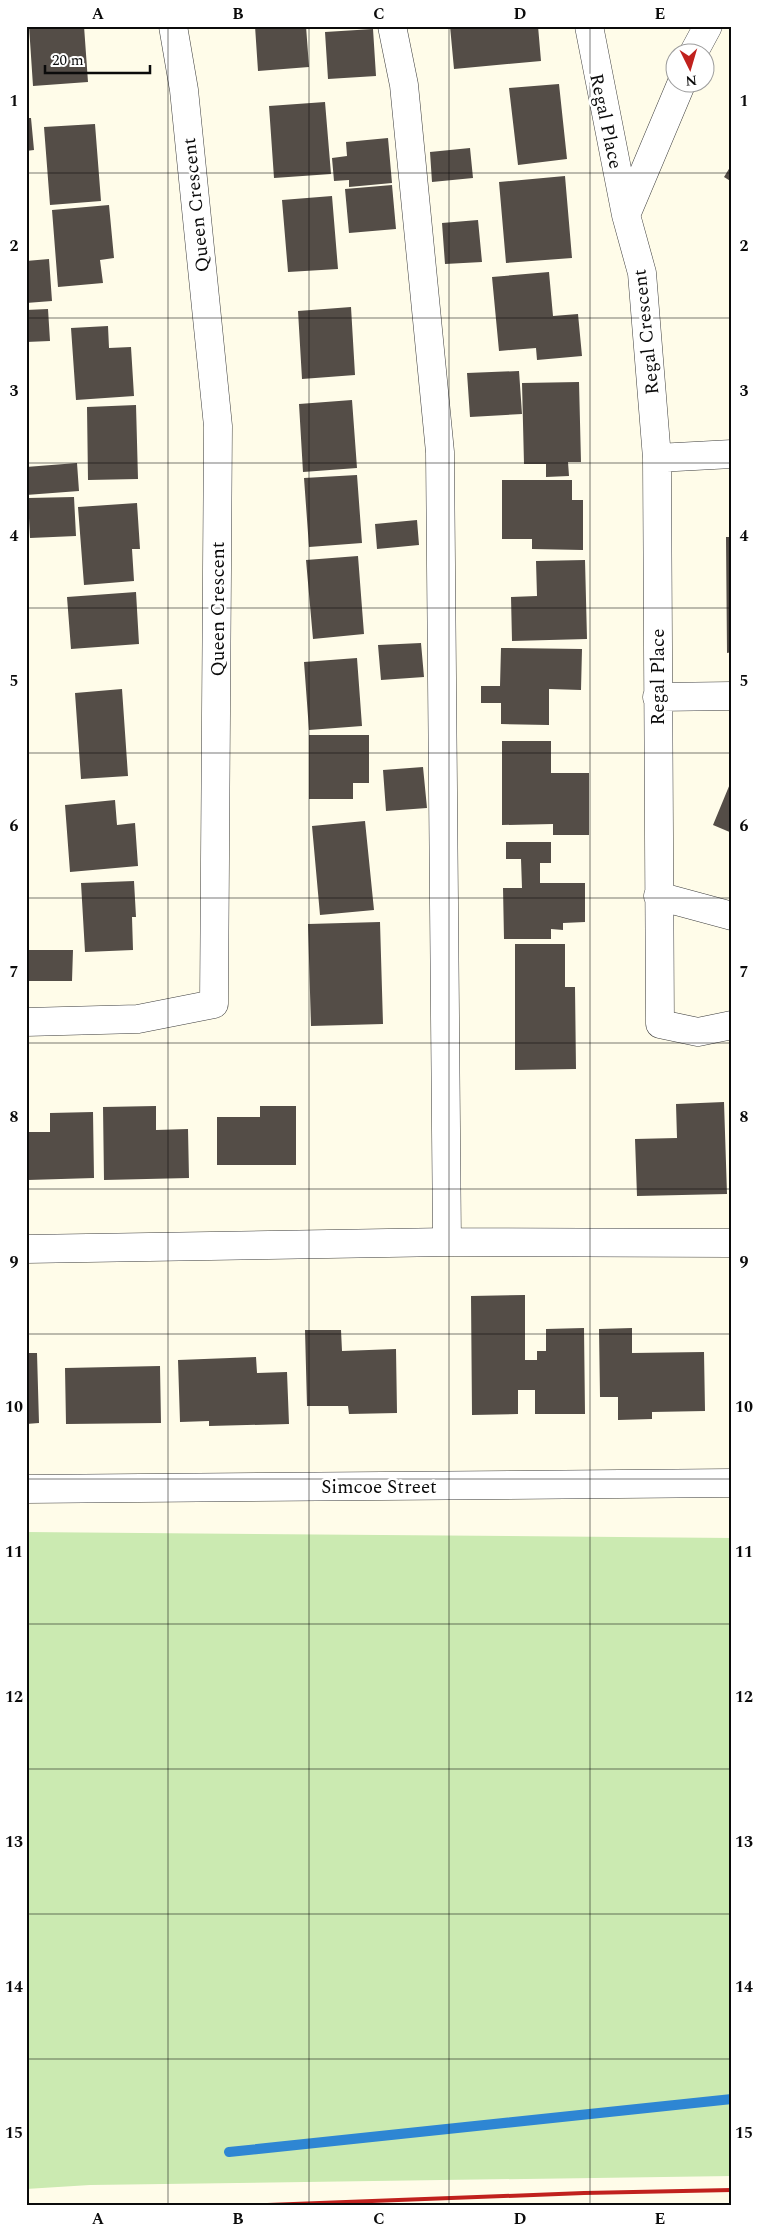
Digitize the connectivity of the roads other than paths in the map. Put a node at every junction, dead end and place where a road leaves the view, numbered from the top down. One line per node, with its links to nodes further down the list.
1 (173, 26): 14 (street, Queen Crescent)
2 (392, 26): 16 (street)
3 (590, 26): 7 (street, Regal Place)
4 (708, 26): 5 (street)
5 (699, 42)
6 (678, 92): 7 (street)
7 (626, 215): 9 (street, Regal Crescent)
8 (732, 454): 9 (street)
9 (657, 458): 11 (street, Regal Place)
10 (732, 696): 11 (street)
11 (657, 697): 12 (street, Regal Place)
12 (658, 896): 13 (street); 15 (street, Regal Place)
13 (732, 916)
14 (26, 1022)
15 (732, 1025)
16 (447, 1242): 17 (street); 18 (street)
17 (732, 1243)
18 (26, 1249)
19 (732, 1483): 20 (street, Simcoe Street)
20 (26, 1489)

